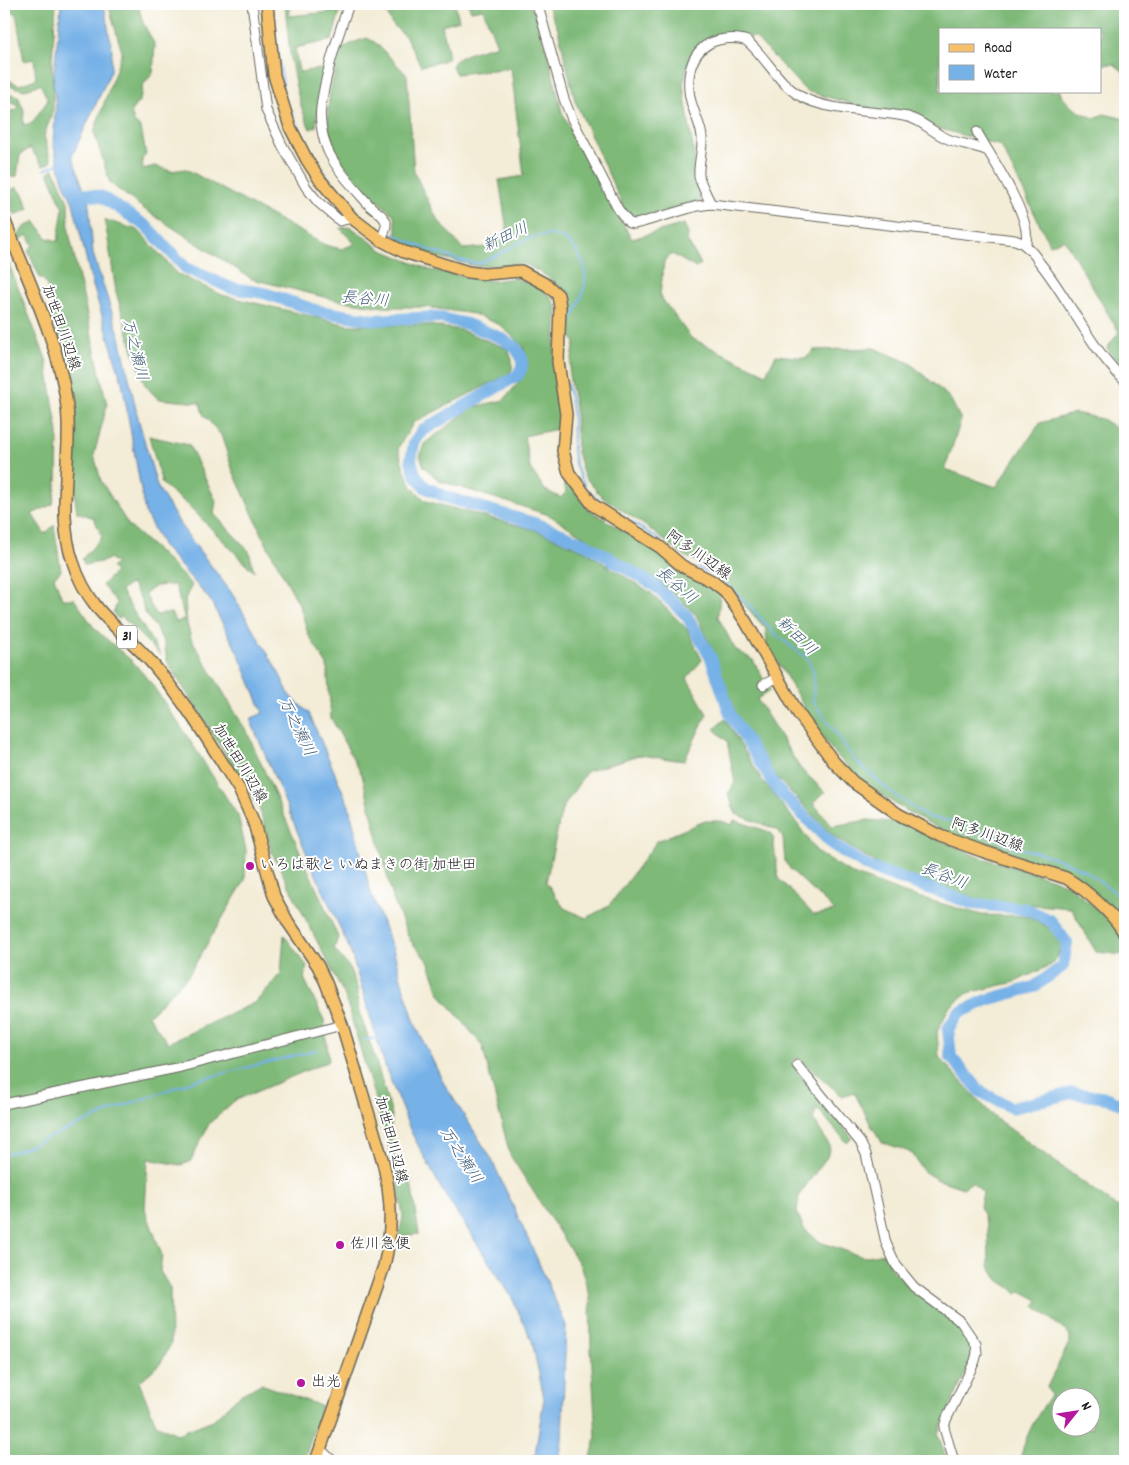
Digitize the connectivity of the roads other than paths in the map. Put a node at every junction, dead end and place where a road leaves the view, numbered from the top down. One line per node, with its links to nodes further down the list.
1 (252, 4): 8 (street)
2 (267, 4): 8 (main road)
3 (348, 4): 10 (street)
4 (535, 4): 7 (street)
5 (977, 132): 6 (street)
6 (988, 151): 7 (street); 11 (street)
7 (711, 204): 11 (street)
8 (352, 218): 10 (main road)
9 (4, 219): 16 (main road, 加世田川辺線 / 31)
10 (379, 239): 13 (main road, 阿多川辺線)
11 (1026, 246): 12 (street)
12 (1125, 381)
13 (778, 677): 14 (street); 15 (main road, 阿多川辺線)
14 (763, 685)
15 (1125, 935)
16 (342, 1025): 18 (street); 19 (main road, 加世田川辺線 / 31)
17 (796, 1065): 22 (street)
18 (4, 1104)
19 (320, 1449): 20 (main road, 加世田川辺線 / 31); 21 (street)
20 (316, 1461)
21 (333, 1461)
22 (954, 1461)

